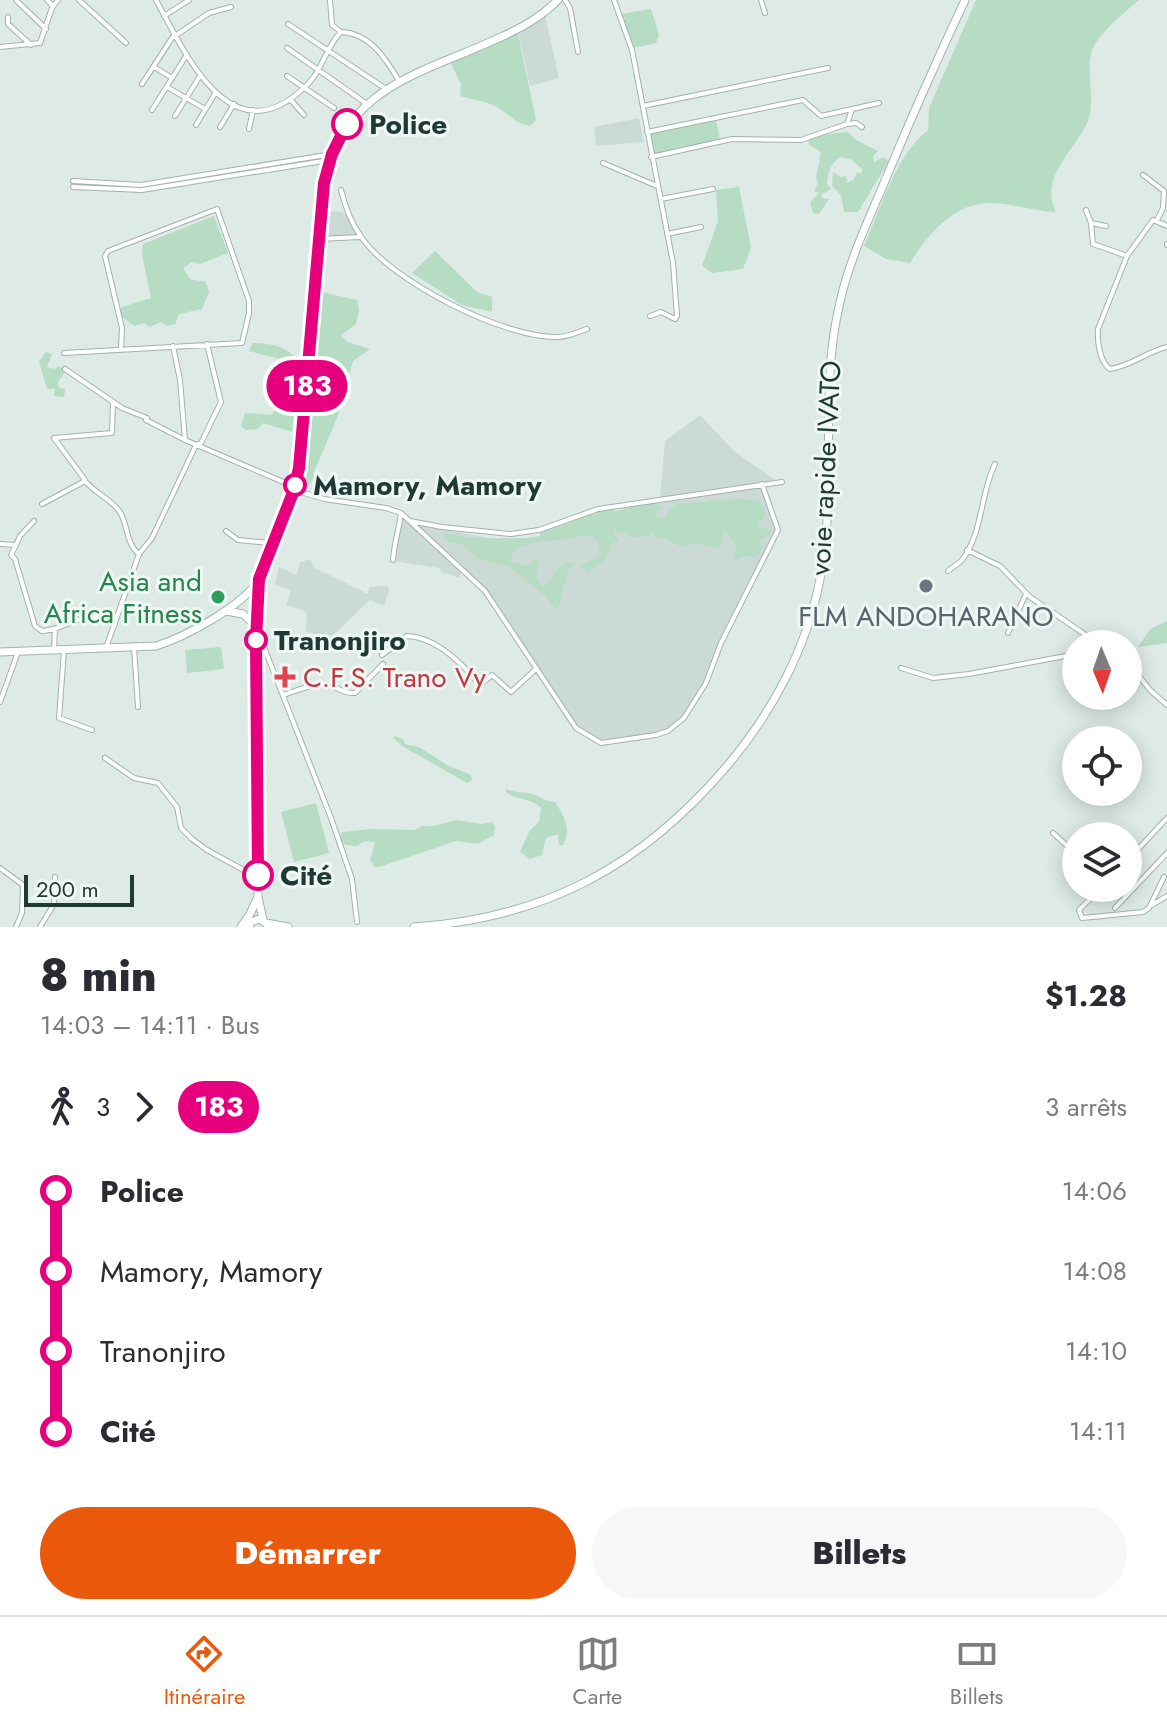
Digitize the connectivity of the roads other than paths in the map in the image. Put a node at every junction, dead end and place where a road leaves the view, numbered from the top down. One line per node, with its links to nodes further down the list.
1 (16, 0): 19 (street)
2 (47, 0): 13 (street)
3 (58, 0): 13 (street)
4 (79, 0): 22 (street)
5 (156, 0): 16 (street)
6 (189, 0): 16 (street)
7 (330, 0): 20 (street)
8 (558, 0): 35 (main road)
9 (565, 0): 27 (street)
10 (614, 0): 46 (street)
11 (761, 0): 15 (street)
12 (965, 0): 153 (main road, voie rapide IVATO)
13 (53, 6): 19 (street)
14 (231, 7): 21 (street)
15 (765, 13)
16 (164, 16): 21 (street)
17 (8, 17): 23 (street)
18 (288, 24): 26 (street)
19 (46, 29): 23 (street)
20 (341, 32): 26 (street); 35 (street)
21 (174, 36): 28 (street); 29 (street)
22 (126, 43)
23 (31, 45): 24 (street)
24 (0, 47)
25 (287, 48): 31 (street)
26 (328, 50): 31 (street); 39 (street)
27 (578, 52)
28 (186, 56): 32 (street); 34 (street)
29 (154, 66): 34 (street); 36 (street)
30 (828, 68): 46 (street)
31 (318, 70): 38 (street); 45 (street)
32 (200, 76): 40 (street); 41 (street)
33 (287, 76): 38 (street)
34 (172, 78): 37 (street)
35 (399, 81): 39 (main road)
36 (142, 84)
37 (167, 87): 41 (street); 50 (street)
38 (304, 87): 42 (street); 47 (street)
39 (386, 89): 45 (main road)
40 (216, 92): 44 (street); 48 (street)
41 (186, 98): 48 (street); 53 (street)
42 (290, 99): 51 (street); 52 (street)
43 (879, 103): 49 (street)
44 (234, 104): 51 (street); 56 (street)
45 (367, 104): 60 (main road)
46 (643, 106): 59 (street)
47 (334, 108)
48 (205, 109): 55 (street)
49 (852, 109): 54 (street); 59 (street)
50 (152, 110)
51 (253, 110): 58 (street)
52 (304, 115)
53 (175, 116)
54 (847, 124): 57 (street); 61 (street)
55 (196, 125)
56 (220, 127)
57 (862, 127)
58 (249, 129)
59 (647, 132): 61 (street)
60 (331, 157): 64 (street); 77 (main road)
61 (651, 157): 65 (street)
62 (603, 163): 65 (street)
63 (1143, 175): 70 (street)
64 (73, 184)
65 (657, 186): 68 (street)
66 (713, 189): 68 (street)
67 (341, 190): 76 (street)
68 (660, 199): 75 (street)
69 (1086, 210): 71 (street)
70 (1157, 220): 73 (street); 78 (street)
71 (1091, 223): 72 (street); 78 (street)
72 (1106, 226)
73 (1167, 226)
74 (701, 227): 75 (street)
75 (667, 234): 79 (street)
76 (360, 237): 77 (street); 80 (street)
77 (319, 239): 94 (main road)
78 (1127, 256): 83 (street)
79 (650, 316)
80 (587, 329)
81 (207, 344): 82 (street); 84 (street); 89 (street)
82 (173, 346): 84 (street); 88 (street)
83 (1167, 347)
84 (121, 349): 85 (street)
85 (64, 353)
86 (65, 369): 87 (street)
87 (113, 402): 88 (street); 91 (street)
88 (185, 440): 89 (street)
89 (196, 445): 94 (street); 104 (street)
90 (995, 464): 103 (street)
91 (85, 481): 95 (street); 104 (street)
92 (782, 482): 93 (street)
93 (762, 484): 98 (street); 125 (street)
94 (294, 488): 96 (street); 100 (main road)
95 (42, 504)
96 (401, 513): 98 (street); 105 (street)
97 (34, 521): 102 (street)
98 (410, 521): 125 (street)
99 (226, 531): 100 (street)
100 (272, 543): 107 (main road)
101 (0, 544): 102 (street)
102 (16, 545): 112 (street)
103 (967, 550): 106 (street); 108 (street)
104 (139, 554): 110 (street)
105 (393, 560)
106 (948, 571)
107 (259, 579): 109 (main road); 111 (main road)
108 (1026, 594): 113 (street); 114 (street)
109 (224, 611): 111 (main road); 115 (main road)
110 (115, 624): 112 (street); 116 (street)
111 (257, 628): 127 (street); 141 (main road)
112 (55, 629): 117 (street)
113 (1079, 630)
114 (1008, 633)
115 (134, 647): 116 (main road); 130 (street)
116 (106, 648): 118 (main road)
117 (54, 650): 118 (main road); 119 (main road)
118 (64, 650): 131 (street)
119 (18, 651): 120 (main road); 128 (street)
120 (0, 652)
121 (382, 655): 125 (street)
122 (1062, 657): 124 (street)
123 (383, 664): 127 (street)
124 (901, 668)
125 (536, 669)
126 (1142, 680): 129 (street)
127 (283, 695): 147 (street)
128 (0, 702)
129 (1167, 705)
130 (138, 707)
131 (92, 730)
132 (105, 758): 141 (street)
133 (1167, 818): 136 (street)
134 (1053, 833): 135 (street)
135 (1062, 841)
136 (1142, 845)
137 (1167, 853): 145 (street)
138 (0, 868): 150 (street)
139 (55, 877): 151 (street)
140 (1164, 877): 146 (street)
141 (258, 878): 143 (main road)
142 (1167, 896): 146 (street)
143 (258, 897): 148 (main road); 149 (main road)
144 (1087, 902): 146 (street)
145 (1115, 908)
146 (1149, 908)
147 (357, 922)
148 (265, 923): 149 (main road); 152 (main road)
149 (247, 926)
150 (16, 927)
151 (40, 927)
152 (288, 927)
153 (414, 927)

